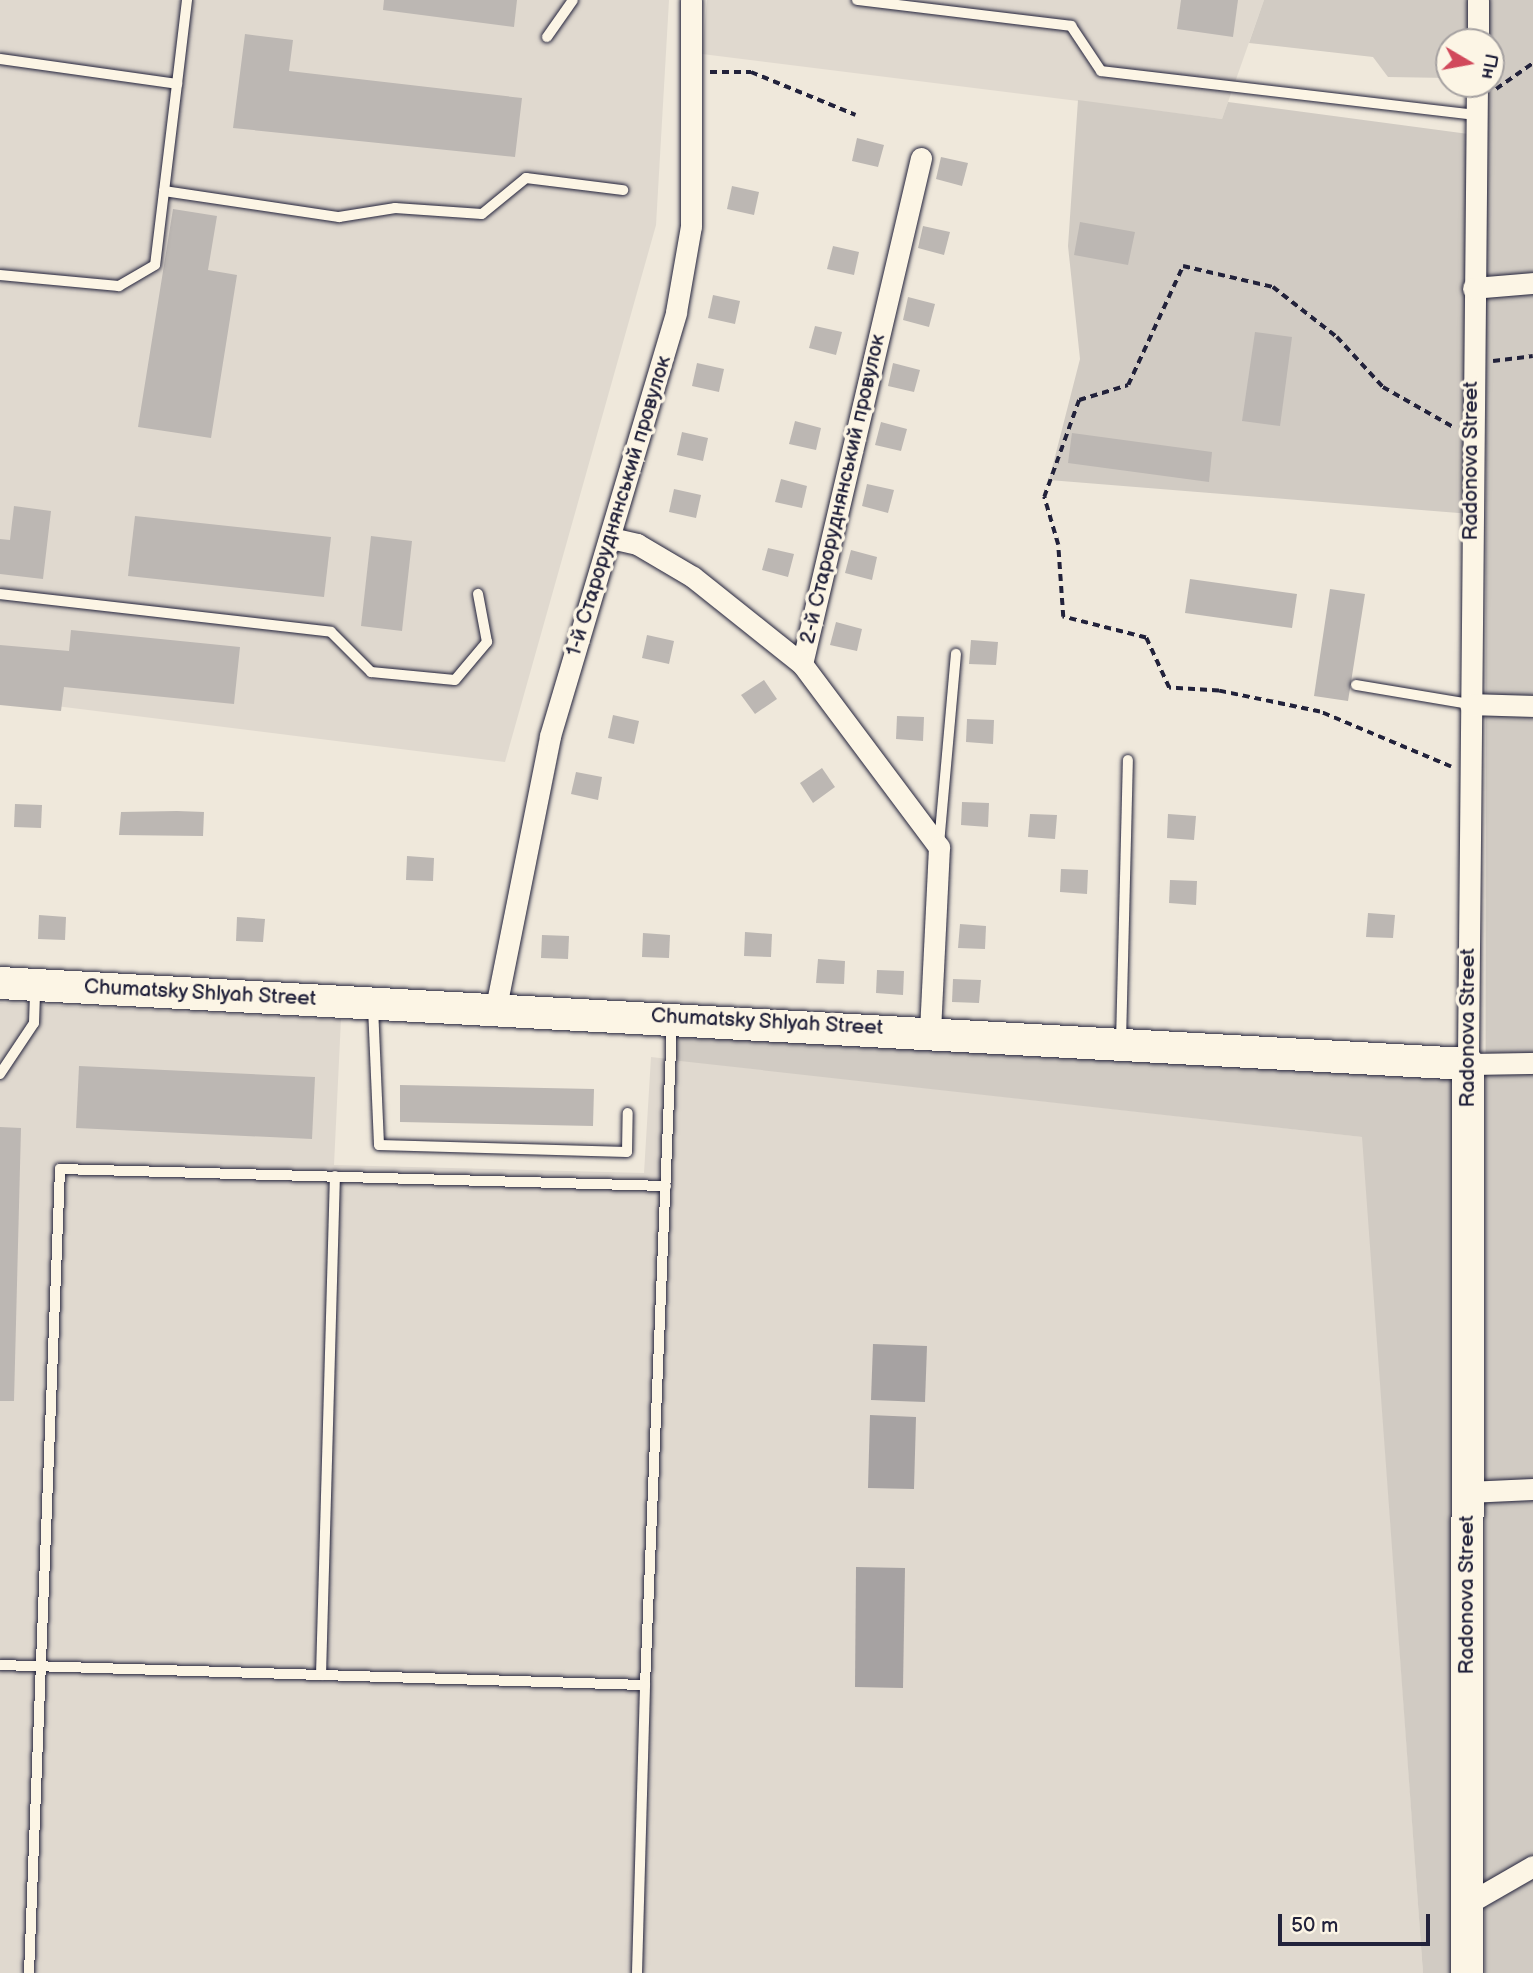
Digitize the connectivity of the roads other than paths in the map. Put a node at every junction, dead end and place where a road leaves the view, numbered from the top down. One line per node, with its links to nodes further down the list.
1 (187, 0): 9 (lane)
2 (573, 0): 7 (lane)
3 (691, 0): 17 (street, 1-й Староруднянський провулок)
4 (857, 0): 10 (lane)
5 (1478, 0): 6 (street)
6 (1478, 28)
7 (547, 37)
8 (0, 59): 9 (lane)
9 (177, 84): 13 (lane)
10 (1477, 100): 16 (street, Radonova Street)
11 (921, 158): 21 (street, 2-й Староруднянський провулок)
12 (623, 190): 13 (lane)
13 (164, 191): 14 (lane)
14 (0, 275)
15 (1533, 283): 16 (street)
16 (1473, 288): 23 (street, Radonova Street)
17 (611, 538): 21 (street); 30 (street, 1-й Староруднянський провулок)
18 (0, 594): 19 (lane)
19 (478, 594)
20 (956, 654): 26 (lane)
21 (802, 664): 26 (street, 2-й Староруднянський провулок)
22 (1356, 685): 23 (lane)
23 (1470, 704): 24 (street); 35 (street, Radonova Street)
24 (1533, 706)
25 (1128, 760): 33 (lane)
26 (939, 847): 32 (street)
27 (0, 983): 28 (street, Chumatsky Shlyah Street)
28 (35, 985): 29 (street, Chumatsky Shlyah Street); 36 (lane)
29 (372, 1001): 30 (street, Chumatsky Shlyah Street); 37 (lane)
30 (496, 1007): 31 (street, Chumatsky Shlyah Street)
31 (673, 1018): 32 (street, Chumatsky Shlyah Street); 39 (lane)
32 (930, 1031): 33 (street, Chumatsky Shlyah Street)
33 (1121, 1042): 35 (street, Chumatsky Shlyah Street)
34 (1533, 1063): 35 (street, Chumatsky Shlyah Street)
35 (1468, 1064): 41 (street, Radonova Street)
36 (0, 1074)
37 (628, 1113)
38 (335, 1177): 39 (lane); 43 (lane); 44 (lane)
39 (666, 1186): 45 (lane)
40 (1533, 1489): 41 (street)
41 (1467, 1492): 47 (street, Radonova Street)
42 (0, 1665): 43 (lane)
43 (40, 1666): 44 (lane); 48 (lane)
44 (321, 1675): 45 (lane)
45 (645, 1685): 49 (lane)
46 (1533, 1866): 47 (street)
47 (1467, 1904): 50 (street, Radonova Street)
48 (29, 1973)
49 (637, 1973)
50 (1467, 1973)

